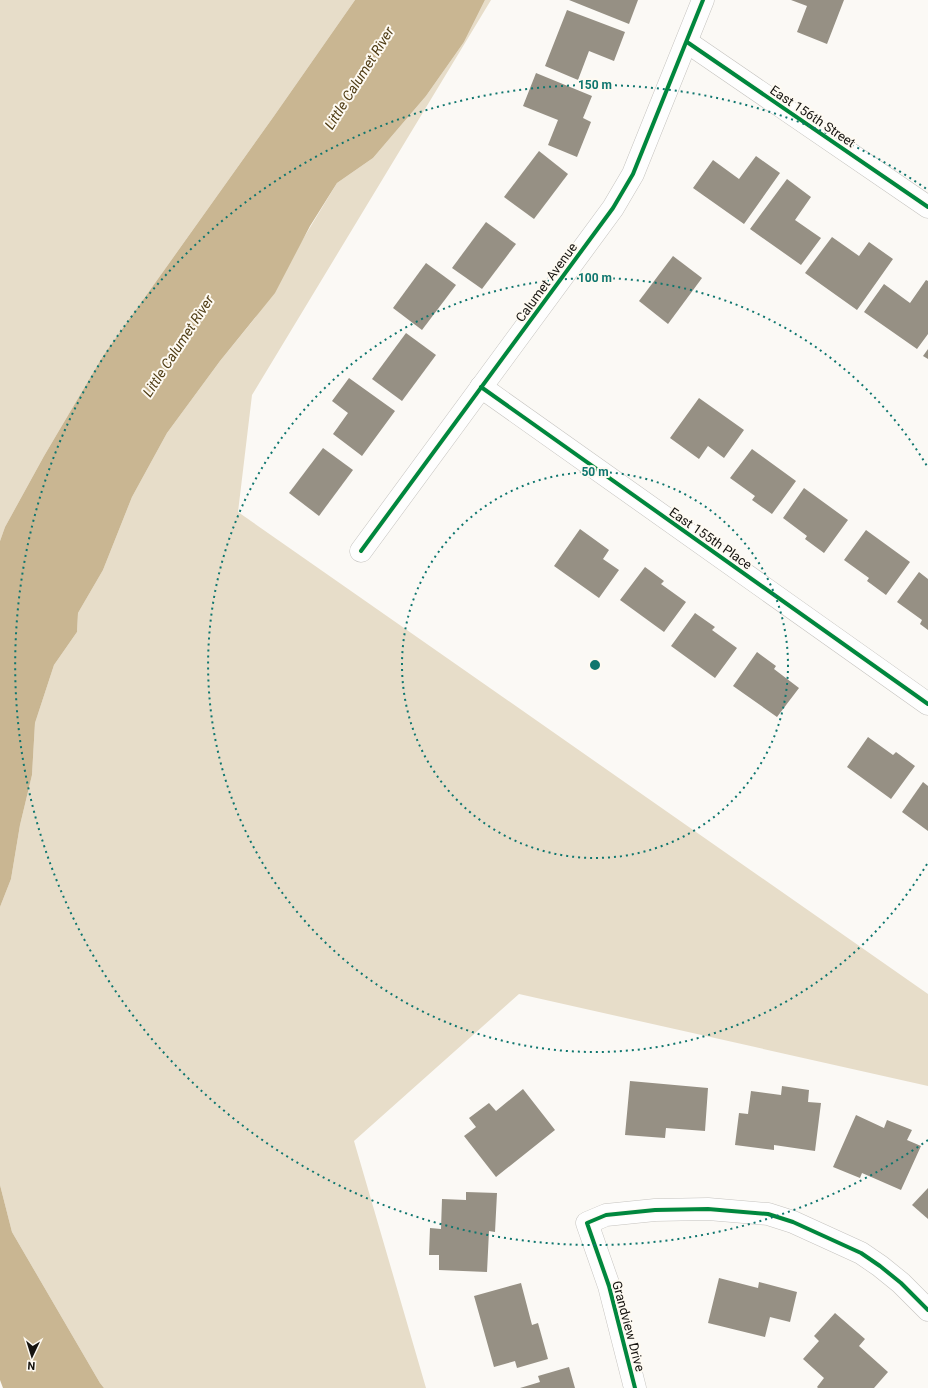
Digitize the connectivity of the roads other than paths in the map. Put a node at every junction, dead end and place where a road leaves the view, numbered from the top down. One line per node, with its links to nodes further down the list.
1 (703, 0): 2 (street, Calumet Avenue)
2 (687, 42): 3 (street, East 156th Street); 4 (street, Calumet Avenue)
3 (928, 207)
4 (481, 387): 5 (street, Calumet Avenue); 6 (street, East 155th Place)
5 (361, 551)
6 (928, 704)
7 (928, 1310): 8 (street, Grandview Drive)
8 (636, 1388)

